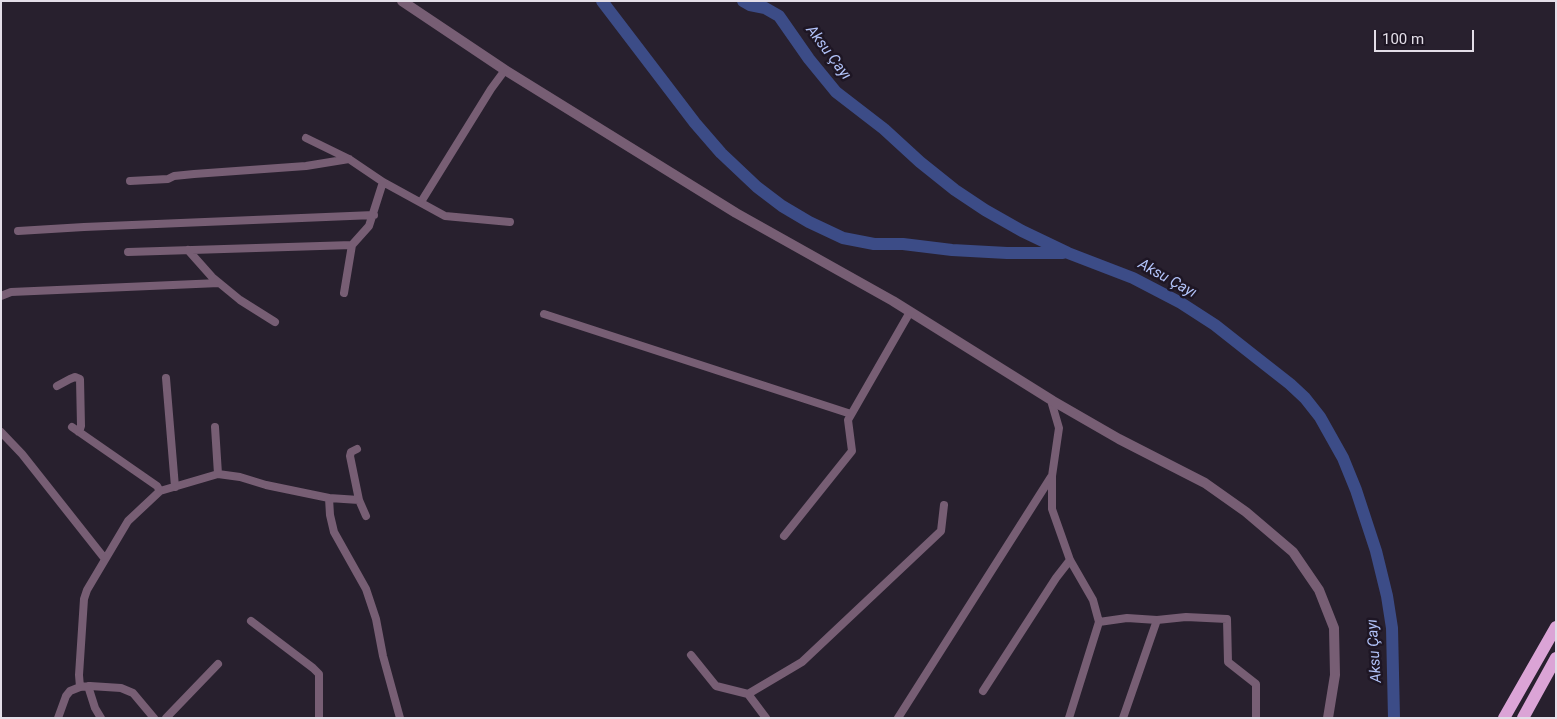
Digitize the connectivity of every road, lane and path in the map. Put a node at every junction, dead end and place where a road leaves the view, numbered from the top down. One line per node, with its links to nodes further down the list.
1 (402, 1): 2 (street)
2 (505, 70): 7 (street); 17 (street)
3 (306, 138): 4 (street)
4 (349, 159): 5 (street); 6 (street)
5 (130, 181)
6 (384, 182): 7 (street); 8 (street)
7 (421, 202): 9 (street)
8 (374, 215): 10 (street); 11 (street)
9 (510, 222)
10 (18, 231)
11 (352, 244): 12 (street); 15 (street)
12 (188, 250): 13 (street); 14 (street)
13 (128, 252)
14 (219, 283): 16 (street); 19 (street)
15 (344, 293)
16 (1, 296)
17 (910, 312): 22 (street); 23 (street)
18 (544, 314): 23 (street)
19 (275, 322)
20 (166, 378): 29 (street)
21 (57, 386): 30 (street)
22 (1053, 401): 28 (street); 59 (street)
23 (851, 414): 35 (street)
24 (215, 427): 27 (street)
25 (1, 432): 36 (street)
26 (357, 449): 32 (street)
27 (218, 474): 29 (street); 31 (street)
28 (1052, 476): 37 (street); 55 (street)
29 (175, 487): 30 (street)
30 (160, 491): 36 (street)
31 (329, 498): 32 (street); 53 (street)
32 (358, 500): 34 (street)
33 (944, 505): 47 (street)
34 (366, 516)
35 (784, 536)
36 (106, 559): 45 (street)
37 (1070, 560): 40 (street); 46 (street)
38 (1157, 620): 40 (street); 57 (street); 58 (street)
39 (251, 621): 52 (street)
40 (1099, 622): 56 (street)
41 (1556, 627): 60 (highway)
42 (691, 655): 47 (street)
43 (1556, 658): 61 (highway)
44 (218, 664): 51 (street)
45 (84, 686): 48 (street); 49 (street); 50 (street)
46 (983, 691)
47 (748, 694): 54 (street)
48 (58, 718)
49 (101, 718)
50 (154, 718)
51 (166, 718)
52 (320, 718)
53 (400, 718)
54 (766, 718)
55 (898, 718)
56 (1069, 718)
57 (1124, 718)
58 (1256, 718)
59 (1328, 718)
60 (1504, 718)
61 (1523, 718)

